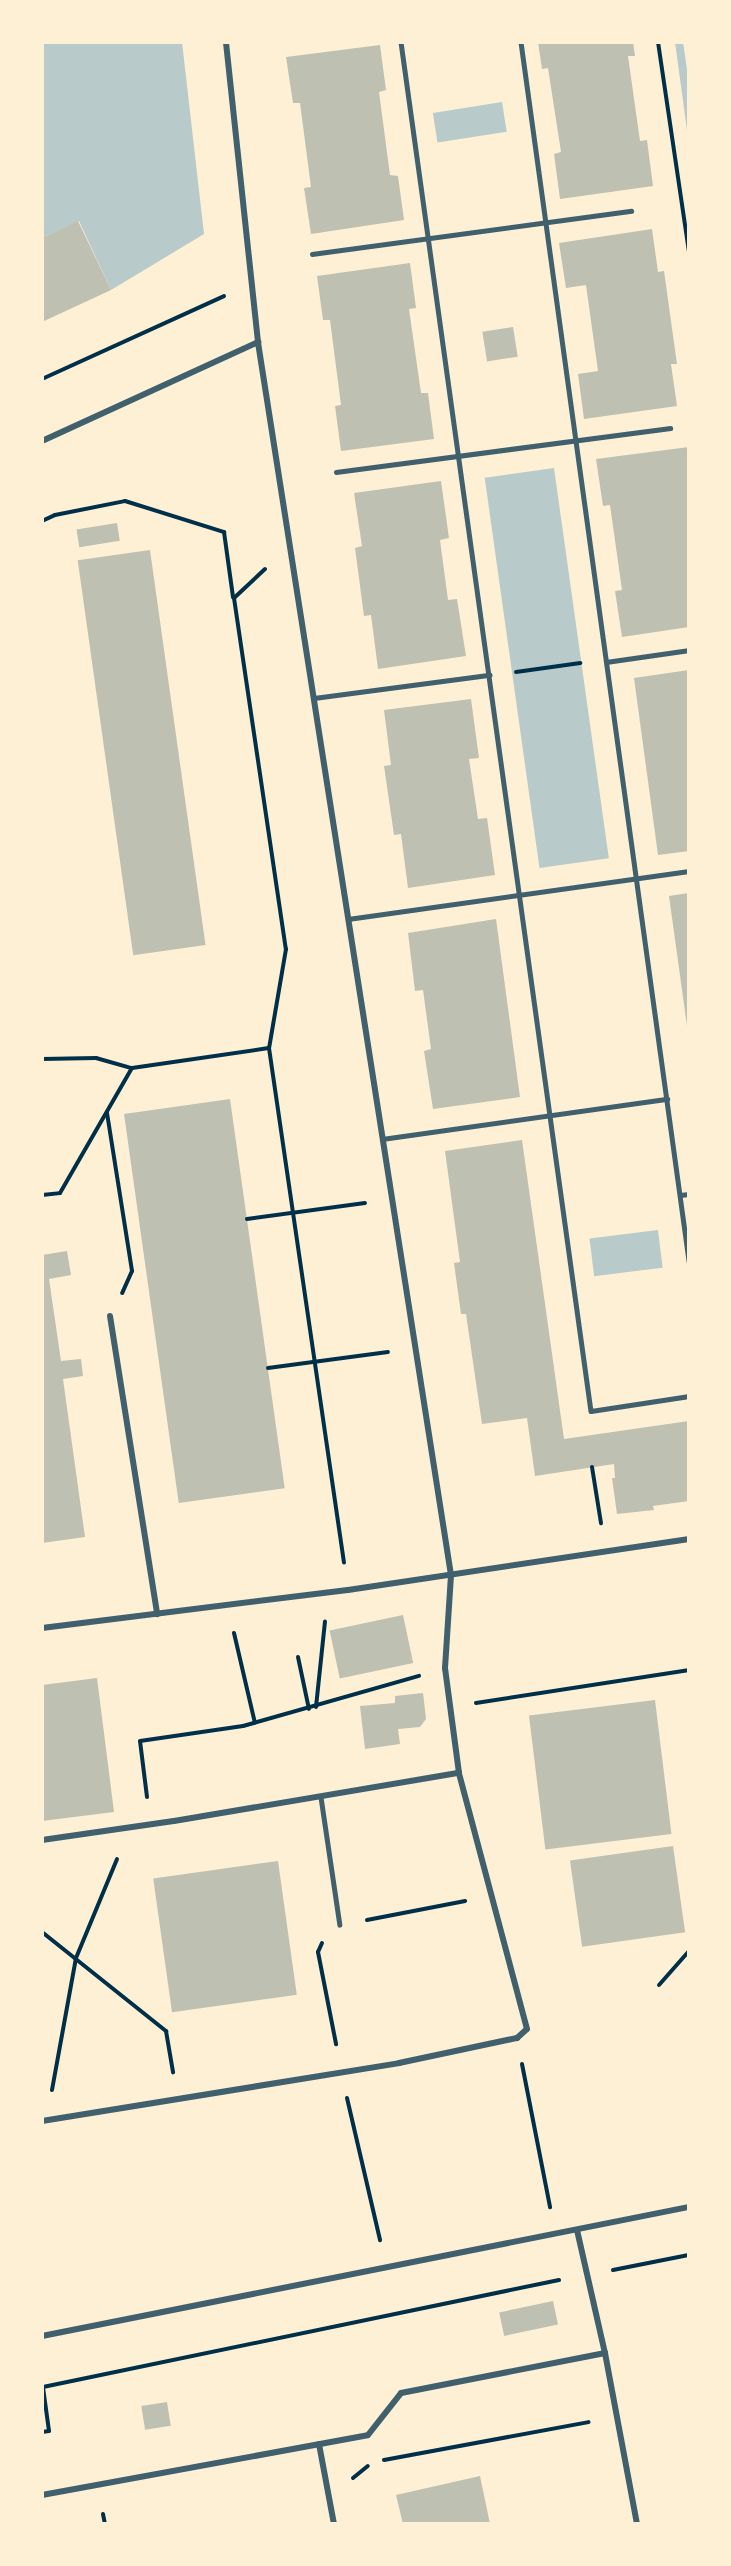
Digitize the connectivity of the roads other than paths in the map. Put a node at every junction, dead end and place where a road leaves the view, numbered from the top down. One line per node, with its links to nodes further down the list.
1 (226, 42): 8 (street)
2 (401, 42): 6 (lane)
3 (521, 42): 5 (lane)
4 (631, 211): 5 (lane)
5 (546, 222): 6 (lane); 10 (lane)
6 (428, 238): 7 (lane); 12 (lane)
7 (312, 254)
8 (258, 342): 11 (street); 17 (street)
9 (670, 428): 10 (lane)
10 (575, 440): 12 (lane); 15 (lane)
11 (42, 441)
12 (458, 456): 13 (lane); 16 (lane)
13 (336, 472)
14 (689, 650): 15 (lane)
15 (606, 662): 19 (lane)
16 (489, 675): 17 (lane); 20 (lane)
17 (314, 698): 21 (street)
18 (689, 871): 19 (lane)
19 (636, 879): 20 (lane); 22 (lane)
20 (520, 895): 21 (lane); 23 (lane)
21 (348, 919): 24 (street)
22 (667, 1099): 23 (lane); 26 (lane)
23 (550, 1116): 24 (lane); 29 (lane)
24 (382, 1139): 31 (street)
25 (689, 1194): 26 (lane)
26 (680, 1195): 27 (lane)
27 (689, 1262)
28 (110, 1316): 32 (street)
29 (689, 1396)
30 (689, 1539): 31 (street)
31 (450, 1575): 32 (street); 34 (street)
32 (158, 1614): 33 (street)
33 (42, 1628)
34 (459, 1773): 35 (street); 38 (street)
35 (321, 1797): 36 (street); 37 (lane)
36 (42, 1840)
37 (340, 1925)
38 (45, 2121)
39 (689, 2207): 40 (street)
40 (577, 2230): 41 (street); 42 (street)
41 (42, 2336)
42 (604, 2353): 43 (street); 46 (street)
43 (319, 2444): 44 (street); 45 (street)
44 (42, 2495)
45 (334, 2524)
46 (637, 2524)

